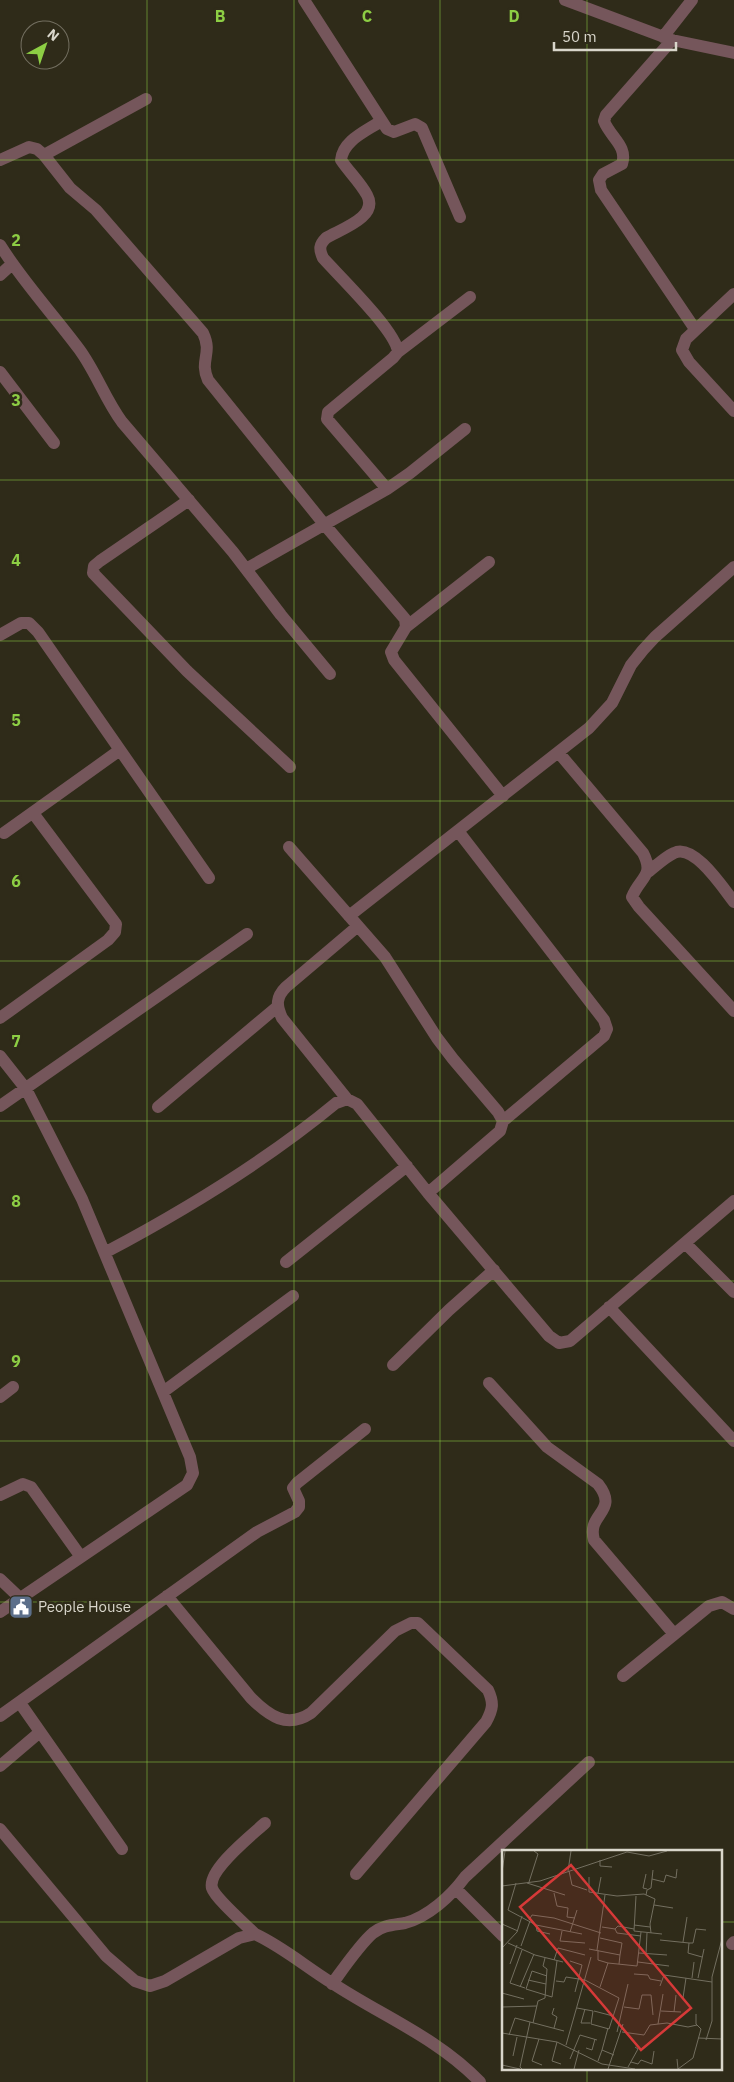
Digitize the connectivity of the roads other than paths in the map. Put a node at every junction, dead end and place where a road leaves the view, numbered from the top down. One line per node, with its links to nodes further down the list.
1 (304, 0): 7 (street)
2 (565, 0): 4 (street)
3 (692, 0): 4 (street)
4 (667, 38): 5 (street); 16 (street)
5 (734, 53)
6 (146, 99): 8 (street)
7 (381, 121): 10 (street); 17 (street)
8 (44, 155): 9 (street); 24 (street)
9 (0, 160)
10 (460, 217)
11 (0, 244): 12 (street)
12 (12, 264): 13 (street); 23 (street)
13 (0, 275)
14 (734, 294): 16 (street)
15 (470, 297): 17 (street)
16 (695, 329): 19 (street)
17 (398, 352): 22 (street)
18 (0, 372): 21 (street)
19 (734, 411)
20 (465, 428): 22 (street)
21 (54, 443)
22 (386, 489): 24 (street)
23 (189, 500): 27 (street); 33 (street)
24 (324, 524): 27 (street); 28 (street)
25 (489, 562): 28 (street)
26 (734, 567): 32 (street)
27 (246, 569): 30 (street)
28 (406, 627): 34 (street)
29 (0, 635): 31 (street)
30 (330, 674)
31 (120, 750): 35 (street); 40 (street)
32 (559, 754): 34 (street); 39 (street)
33 (290, 767)
34 (503, 796): 36 (street)
35 (33, 813): 37 (street); 47 (street)
36 (458, 831): 42 (street); 53 (street)
37 (4, 833)
38 (289, 847): 42 (street)
39 (648, 872): 41 (street); 46 (street)
40 (209, 878)
41 (734, 902)
42 (349, 916): 43 (street)
43 (358, 926): 45 (street); 53 (street)
44 (247, 934): 49 (street)
45 (277, 1007): 50 (street); 52 (street)
46 (734, 1011)
47 (0, 1018)
48 (0, 1056): 49 (street)
49 (26, 1089): 51 (street); 58 (street)
50 (347, 1099): 54 (street); 58 (street)
51 (0, 1106)
52 (158, 1107)
53 (503, 1121): 55 (street)
54 (407, 1166): 55 (street); 59 (street)
55 (428, 1193): 60 (street)
56 (734, 1201): 57 (street)
57 (685, 1243): 61 (street); 63 (street)
58 (106, 1252): 67 (street)
59 (286, 1262)
60 (494, 1270): 63 (street); 64 (street)
61 (734, 1292)
62 (293, 1296): 67 (street)
63 (609, 1307): 70 (street)
64 (393, 1365)
65 (489, 1383): 78 (street)
66 (13, 1387): 68 (street)
67 (163, 1392): 72 (street)
68 (0, 1397)
69 (365, 1429): 74 (street)
70 (734, 1441)
71 (0, 1495): 72 (street)
72 (80, 1557): 75 (street)
73 (0, 1579): 75 (street)
74 (167, 1596): 80 (street); 88 (street)
75 (20, 1598): 77 (street)
76 (734, 1609): 78 (street)
77 (0, 1612)
78 (674, 1634): 79 (street)
79 (623, 1676)
80 (20, 1703): 81 (street); 82 (street)
81 (0, 1716)
82 (40, 1732): 84 (street); 87 (street)
83 (589, 1762): 89 (street)
84 (0, 1766)
85 (265, 1823): 90 (street)
86 (0, 1830): 90 (street)
87 (122, 1849)
88 (356, 1874)
89 (456, 1889): 91 (street); 92 (street)
90 (255, 1934): 92 (street)
91 (502, 1935)
92 (332, 1984): 93 (street)
93 (480, 2082)

